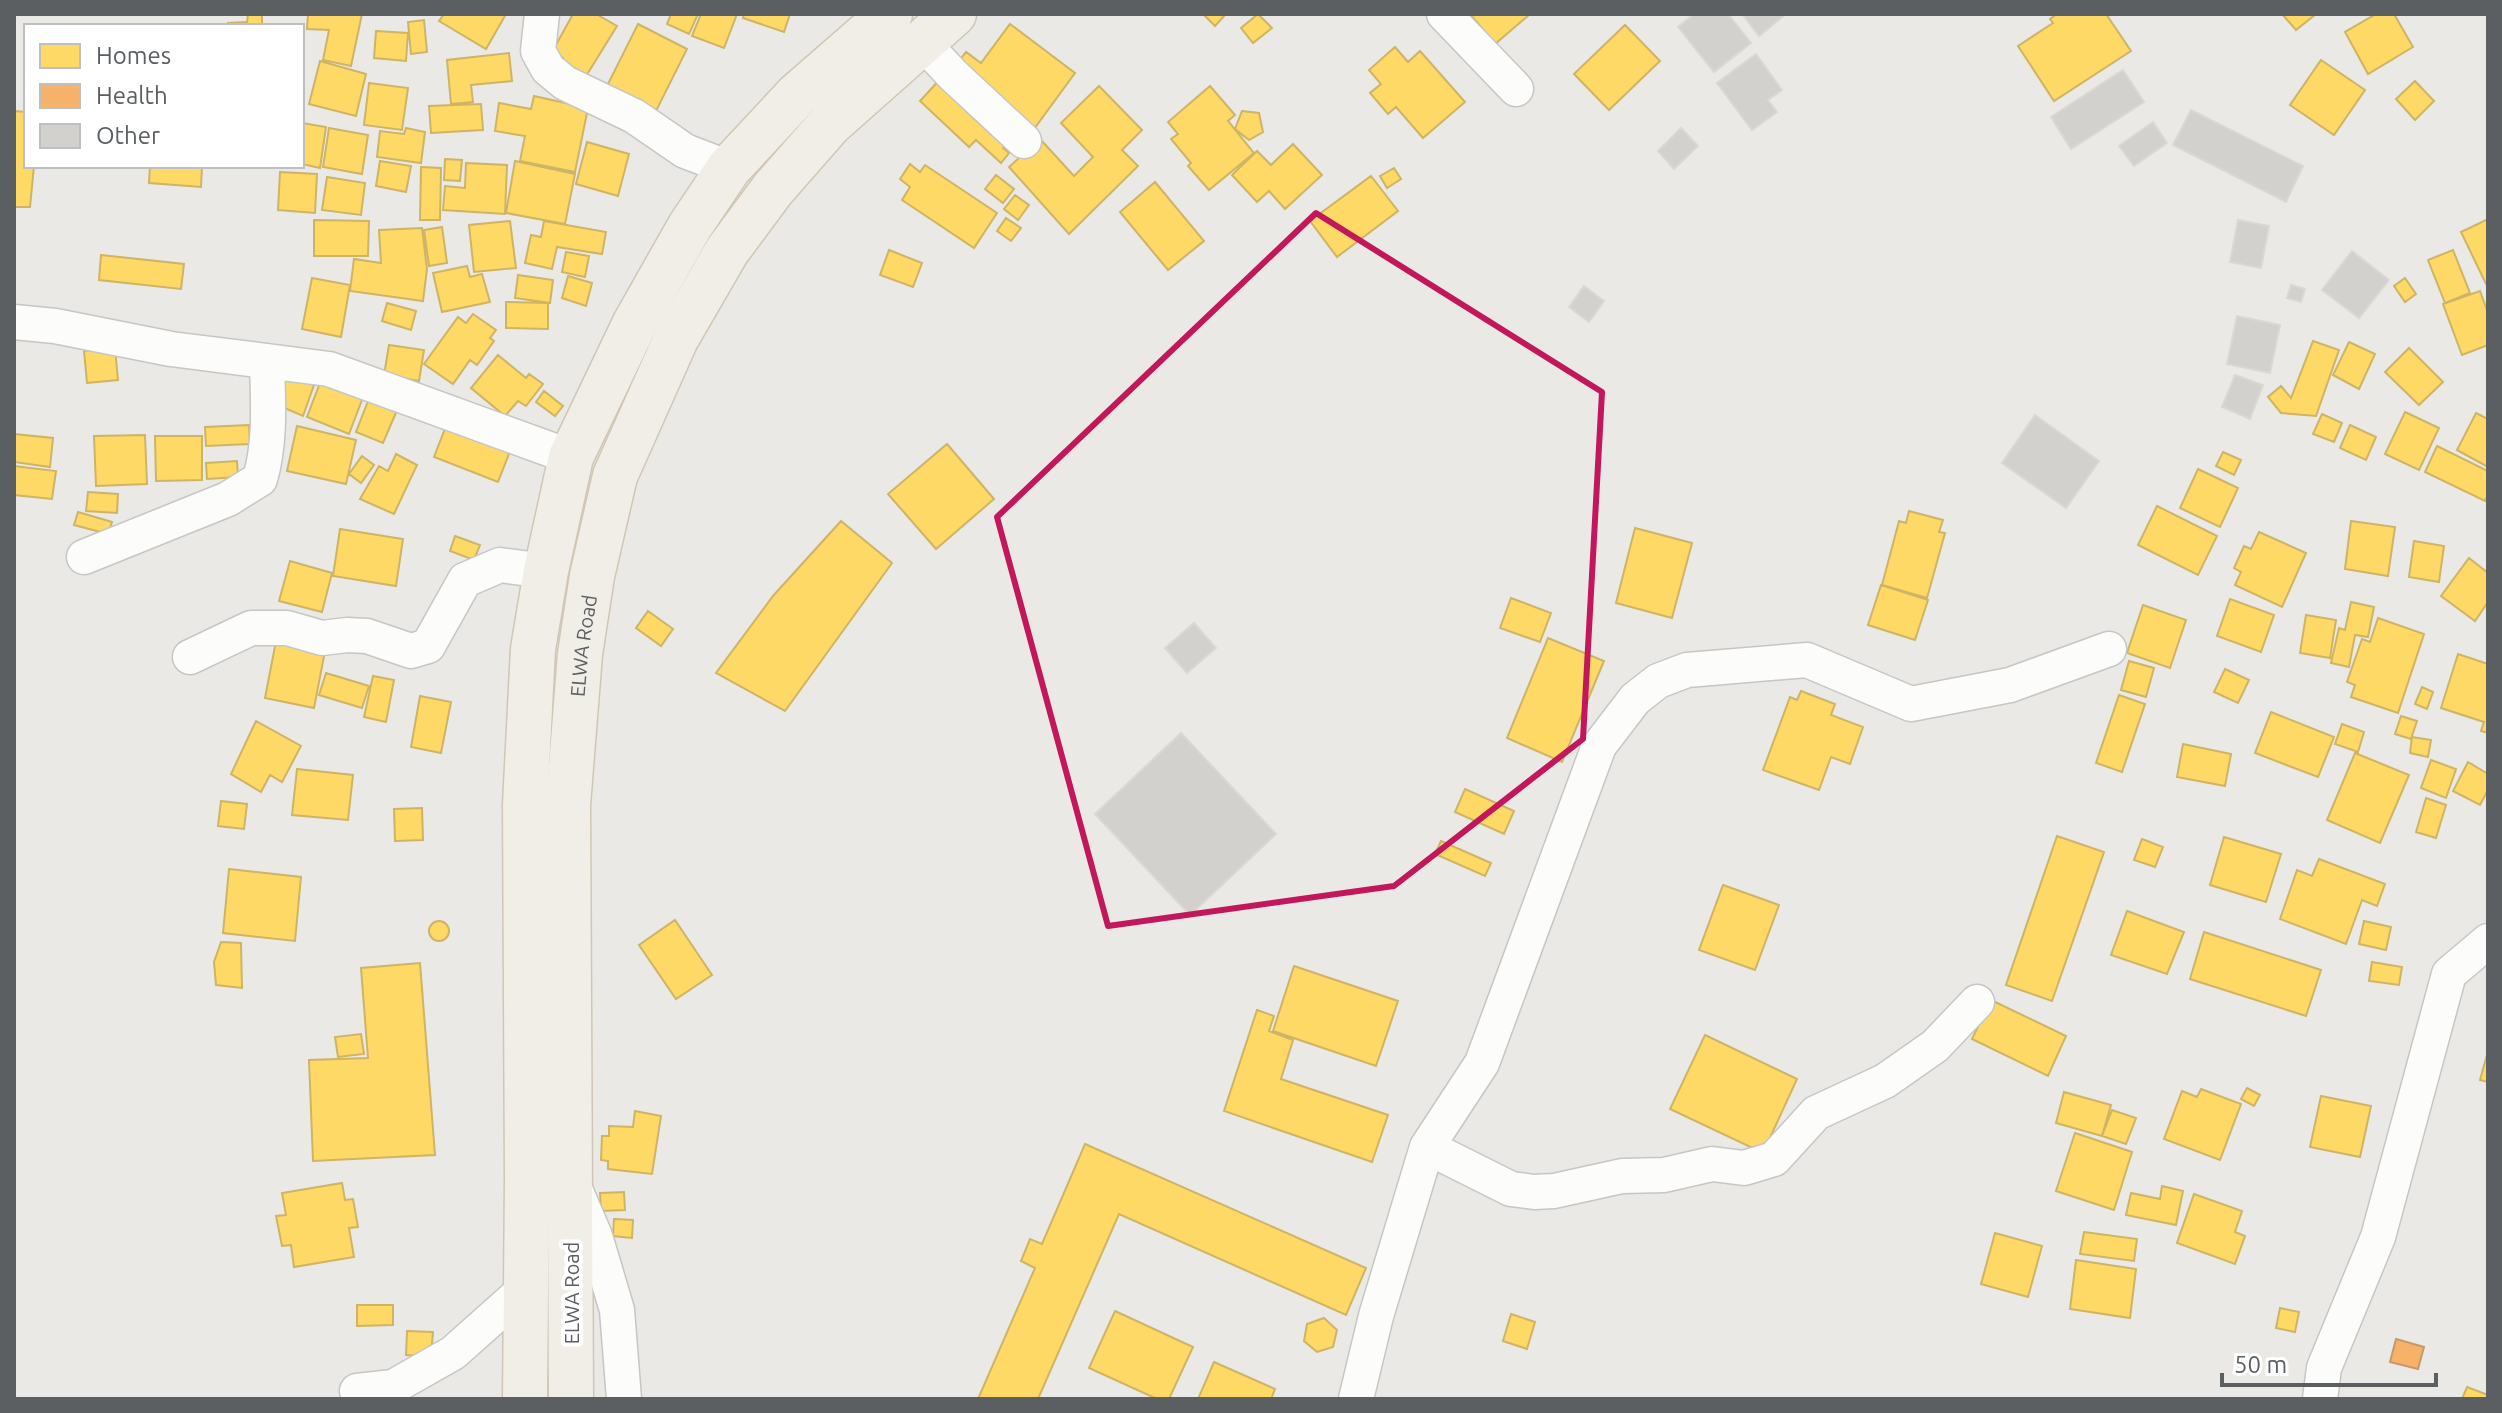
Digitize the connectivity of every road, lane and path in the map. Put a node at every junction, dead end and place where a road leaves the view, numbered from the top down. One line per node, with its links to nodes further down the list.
1 (542, 14): 6 (street)
2 (1444, 14): 4 (street)
3 (922, 23): 5 (street); 6 (main road); 17 (main road, ELWA Road)
4 (1516, 89)
5 (1024, 141)
6 (729, 168): 9 (main road)
7 (14, 322): 8 (street)
8 (267, 362): 9 (street); 10 (street)
9 (571, 457): 11 (main road)
10 (84, 557)
11 (546, 571): 13 (street); 18 (main road)
12 (2109, 649): 16 (street)
13 (190, 657)
14 (2488, 941): 24 (street)
15 (1977, 1002): 16 (street)
16 (1427, 1147): 23 (street)
17 (570, 1179): 21 (main road, ELWA Road); 22 (street)
18 (525, 1289): 19 (street); 20 (main road)
19 (357, 1391)
20 (525, 1399)
21 (571, 1399)
22 (624, 1399)
23 (1356, 1399)
24 (2320, 1399)

